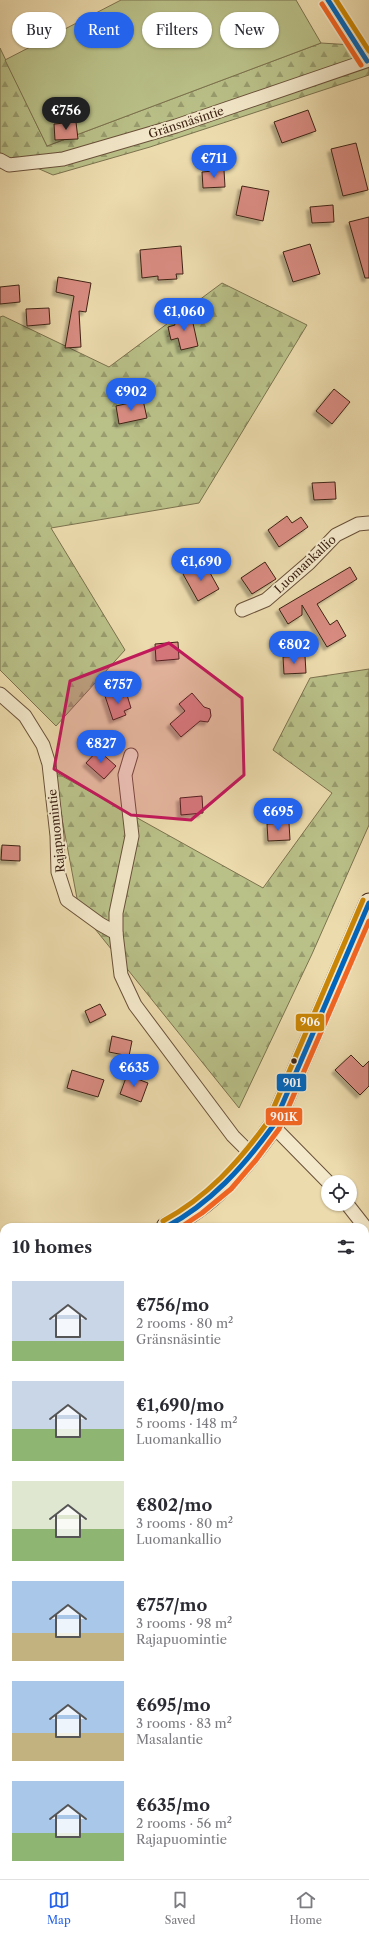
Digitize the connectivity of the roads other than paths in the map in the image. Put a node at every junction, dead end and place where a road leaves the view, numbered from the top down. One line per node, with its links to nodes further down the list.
1 (369, 60): 2 (street, Gränsnäsintie)
2 (0, 160)
3 (369, 523): 4 (street, Luomankallio)
4 (242, 610)
5 (0, 694): 8 (street, Rajapuomintie)
6 (130, 755): 8 (street)
7 (369, 903): 9 (street)
8 (116, 933): 10 (street)
9 (273, 1126): 10 (street); 11 (street)
10 (252, 1155): 13 (street)
11 (321, 1175)
12 (352, 1211): 14 (street)
13 (173, 1223)
14 (362, 1223)

